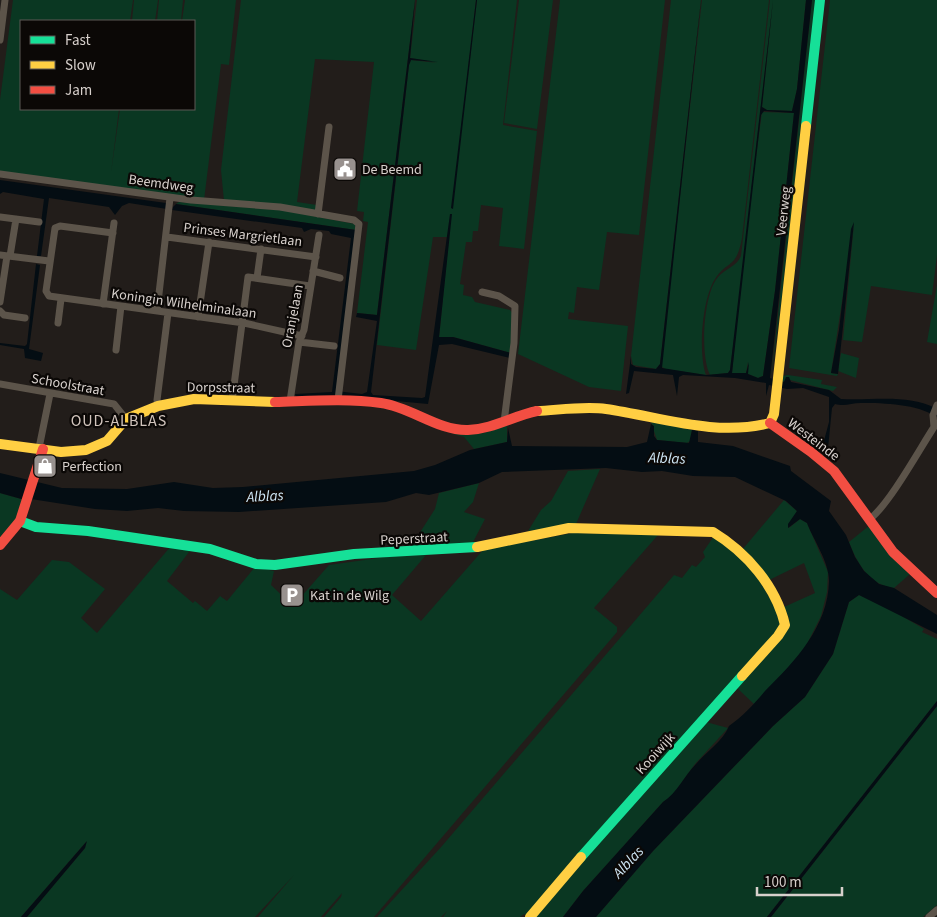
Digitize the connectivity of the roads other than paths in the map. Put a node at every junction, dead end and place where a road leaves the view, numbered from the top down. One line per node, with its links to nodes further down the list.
1 (5, 0): 3 (street)
2 (820, 0): 48 (street, Veerweg)
3 (0, 40)
4 (329, 127): 7 (street)
5 (0, 174): 6 (street, Beemdweg)
6 (170, 198): 7 (street, Beemdweg); 14 (street)
7 (318, 214): 41 (street, Beemdweg)
8 (0, 217): 9 (street)
9 (16, 219): 10 (street); 17 (street)
10 (39, 222)
11 (114, 223): 12 (street)
12 (112, 233): 19 (street); 27 (street)
13 (319, 235): 18 (street, Oranjelaan)
14 (167, 237): 15 (street, Prinses Margrietlaan); 30 (street)
15 (209, 242): 16 (street, Prinses Margrietlaan); 32 (street)
16 (261, 249): 18 (street, Prinses Margrietlaan); 21 (street)
17 (6, 255): 19 (street); 26 (street)
18 (316, 257): 20 (street, Oranjelaan)
19 (49, 262): 25 (street, Koningin Wilhelminalaan)
20 (313, 271): 22 (street); 23 (street, Oranjelaan)
21 (257, 278): 23 (street); 35 (street)
22 (340, 278)
23 (310, 286): 36 (street, Oranjelaan)
24 (482, 292): 47 (street)
25 (61, 298): 27 (street, Koningin Wilhelminalaan); 34 (street)
26 (0, 302)
27 (103, 304): 28 (street, Koningin Wilhelminalaan)
28 (121, 306): 30 (street, Koningin Wilhelminalaan); 38 (street)
29 (0, 311): 33 (street)
30 (157, 311): 31 (street, Koningin Wilhelminalaan)
31 (168, 313): 32 (street, Koningin Wilhelminalaan); 44 (street)
32 (198, 317): 35 (street, Koningin Wilhelminalaan)
33 (25, 318)
34 (58, 323)
35 (244, 323): 36 (street, Koningin Wilhelminalaan); 42 (street)
36 (300, 339): 37 (street, Koningin Wilhelminalaan); 43 (street, Oranjelaan)
37 (334, 346)
38 (116, 350)
39 (0, 384): 40 (street, Schoolstraat)
40 (50, 394): 46 (street, Schoolstraat); 50 (street)
41 (338, 400): 43 (street, Dorpsstraat); 47 (street, Westeinde)
42 (232, 401): 43 (street, Dorpsstraat); 44 (street, Dorpsstraat)
43 (290, 402)
44 (158, 406): 46 (street, Dorpsstraat)
45 (936, 406): 51 (street)
46 (126, 419): 50 (street, Dorpsstraat)
47 (504, 422): 48 (street, Westeinde)
48 (770, 423): 51 (street, Westeinde)
49 (0, 444): 50 (street, Dorpsstraat)
50 (41, 449): 52 (street)
51 (870, 518): 54 (street, Westeinde)
52 (20, 521): 53 (street); 55 (street, Peperstraat)
53 (0, 545)
54 (937, 593)
55 (778, 604): 57 (street, Kooiwijk)
56 (937, 910): 58 (street)
57 (530, 917)
58 (929, 917)

